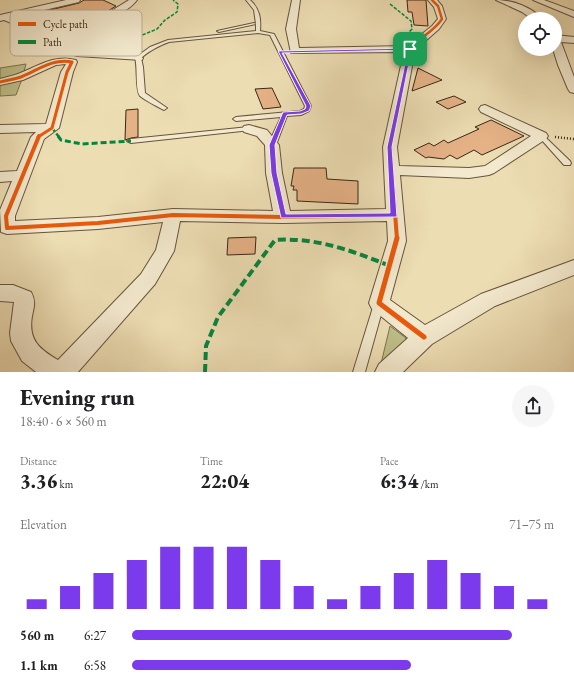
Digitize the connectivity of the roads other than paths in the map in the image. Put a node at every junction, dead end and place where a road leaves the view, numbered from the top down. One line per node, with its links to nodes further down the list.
1 (73, 0): 8 (street)
2 (133, 0): 9 (street)
3 (248, 0): 13 (lane)
4 (296, 0): 19 (street)
5 (432, 0): 17 (street)
6 (500, 0): 10 (street)
7 (537, 0): 11 (street)
8 (34, 10)
9 (119, 10)
10 (528, 12)
11 (574, 14)
12 (254, 24): 15 (lane)
13 (258, 32): 15 (lane); 18 (lane)
14 (562, 39): 16 (street)
15 (179, 40): 20 (lane)
16 (574, 40)
17 (410, 49): 19 (street); 37 (street)
18 (280, 51): 19 (lane); 28 (lane)
19 (295, 51)
20 (142, 54)
21 (118, 56): 23 (street)
22 (560, 56): 25 (street)
23 (138, 58): 26 (lane)
24 (0, 82): 30 (street)
25 (574, 88)
26 (164, 108)
27 (485, 109): 33 (street)
28 (285, 114): 29 (lane); 35 (lane)
29 (236, 119)
30 (52, 128): 31 (street); 38 (street)
31 (0, 129)
32 (249, 129): 34 (lane); 35 (street)
33 (541, 136): 36 (lane); 37 (street)
34 (131, 141)
35 (272, 145): 42 (street)
36 (567, 163)
37 (391, 170): 41 (street)
38 (22, 175): 39 (street); 43 (street)
39 (0, 177)
40 (173, 215): 42 (street); 43 (street); 49 (street)
41 (394, 215): 42 (street); 46 (street)
42 (283, 217)
43 (3, 228)
44 (574, 266): 47 (street)
45 (0, 293): 48 (street)
46 (379, 303): 47 (street); 50 (lane)
47 (424, 337): 51 (street)
48 (58, 372)
49 (63, 372)
50 (359, 372)
51 (387, 372)

